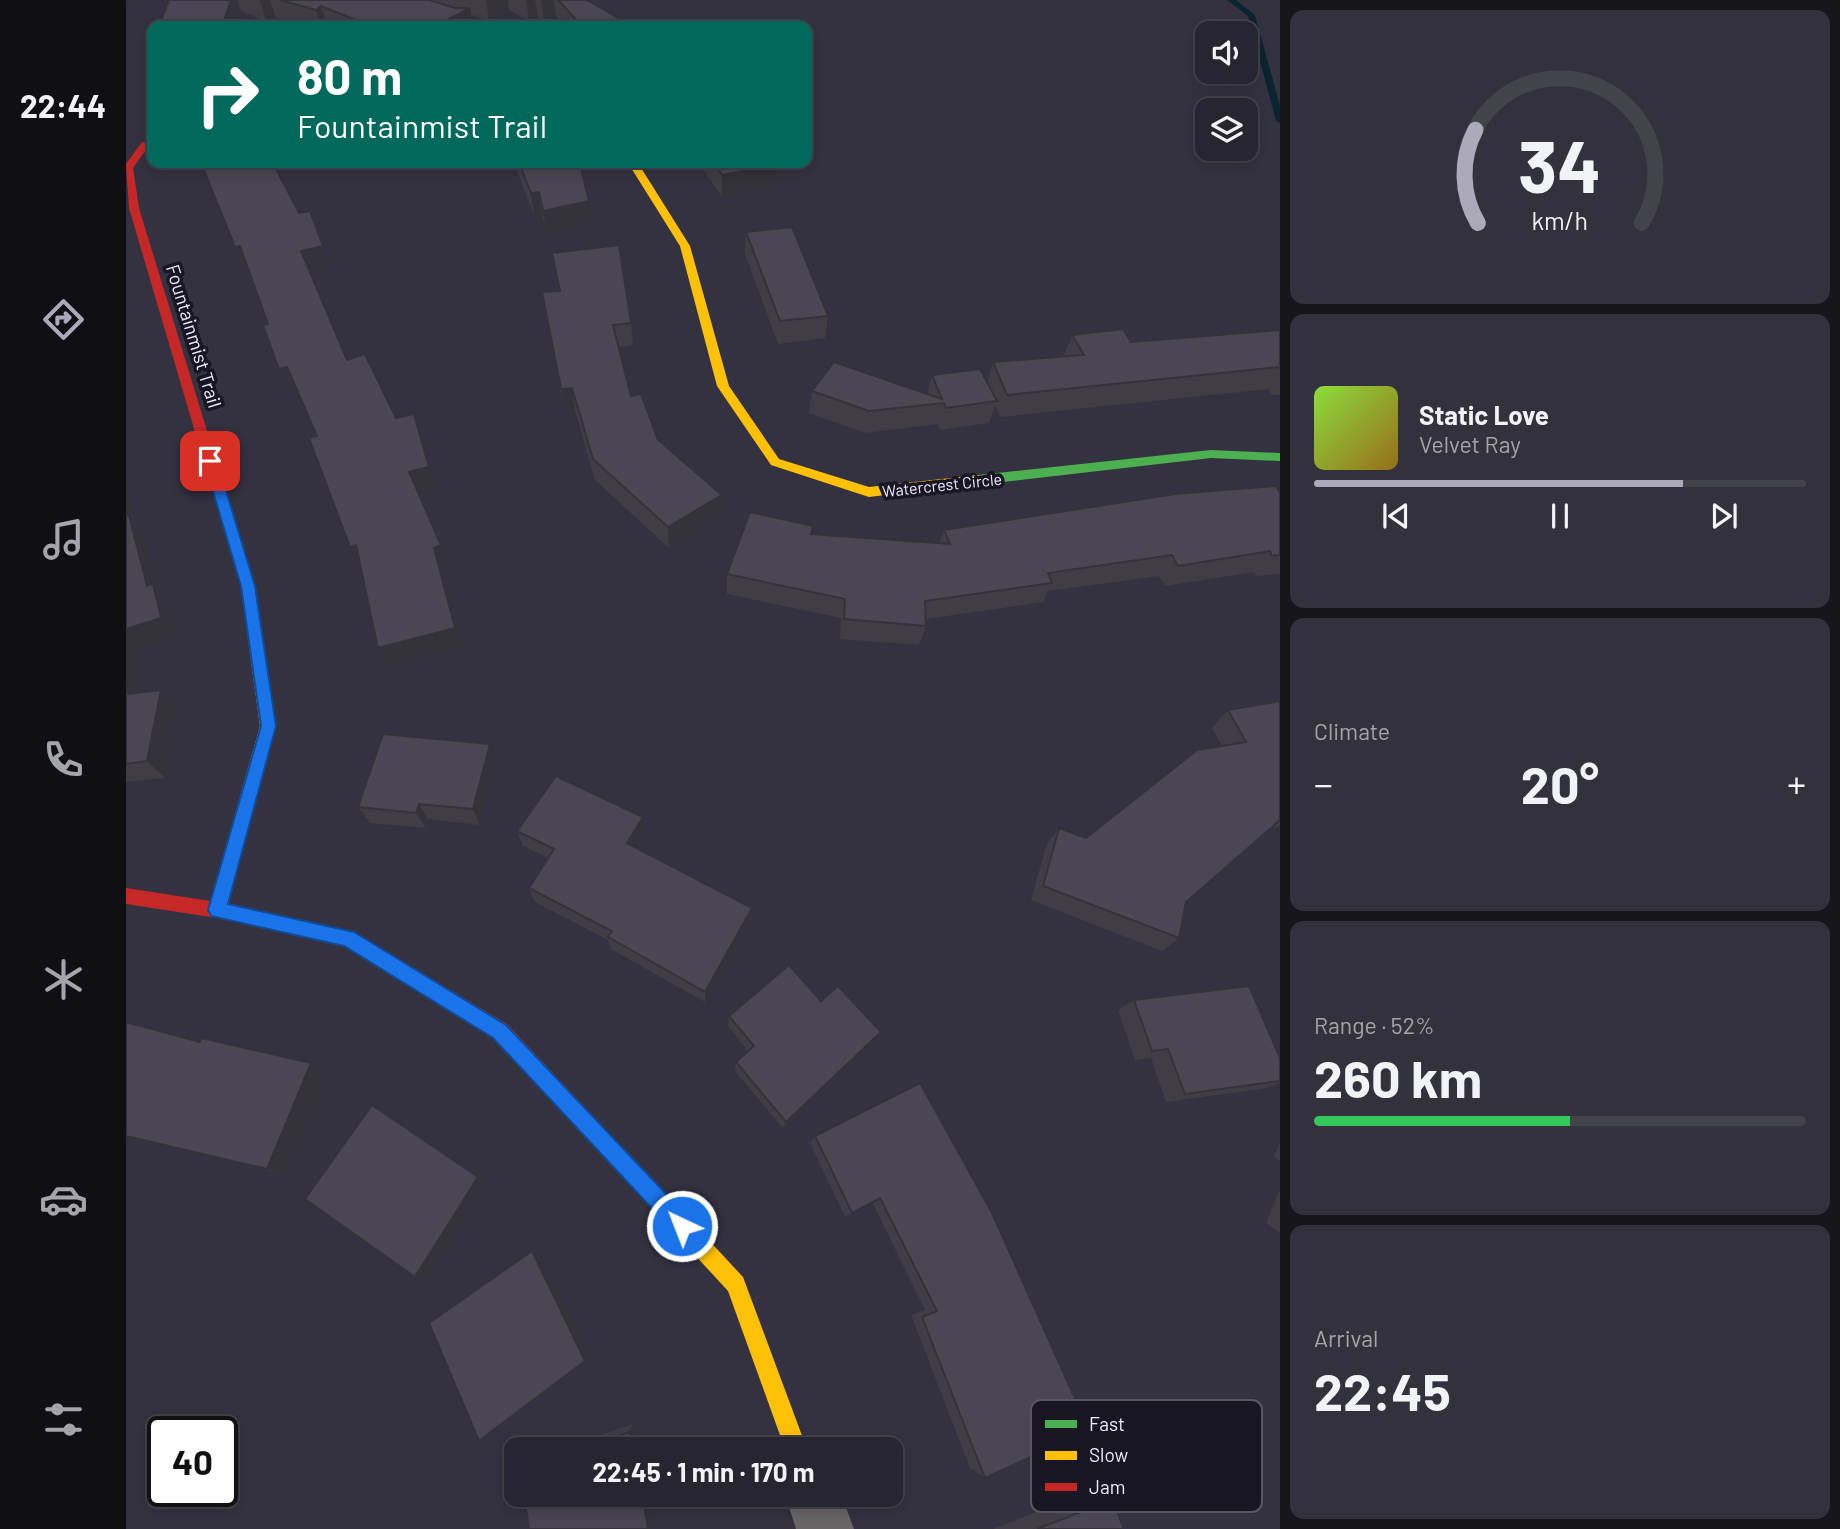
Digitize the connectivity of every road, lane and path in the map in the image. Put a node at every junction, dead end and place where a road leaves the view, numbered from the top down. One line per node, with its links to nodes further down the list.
1 (395, 0): 2 (street)
2 (464, 21)
3 (145, 144): 7 (street, Fountainmist Trail)
4 (637, 168): 5 (street, Watercrest Circle)
5 (1280, 457)
6 (126, 896): 7 (street)
7 (217, 910): 8 (street)
8 (792, 1437)
9 (817, 1507): 10 (street)
10 (825, 1529)

